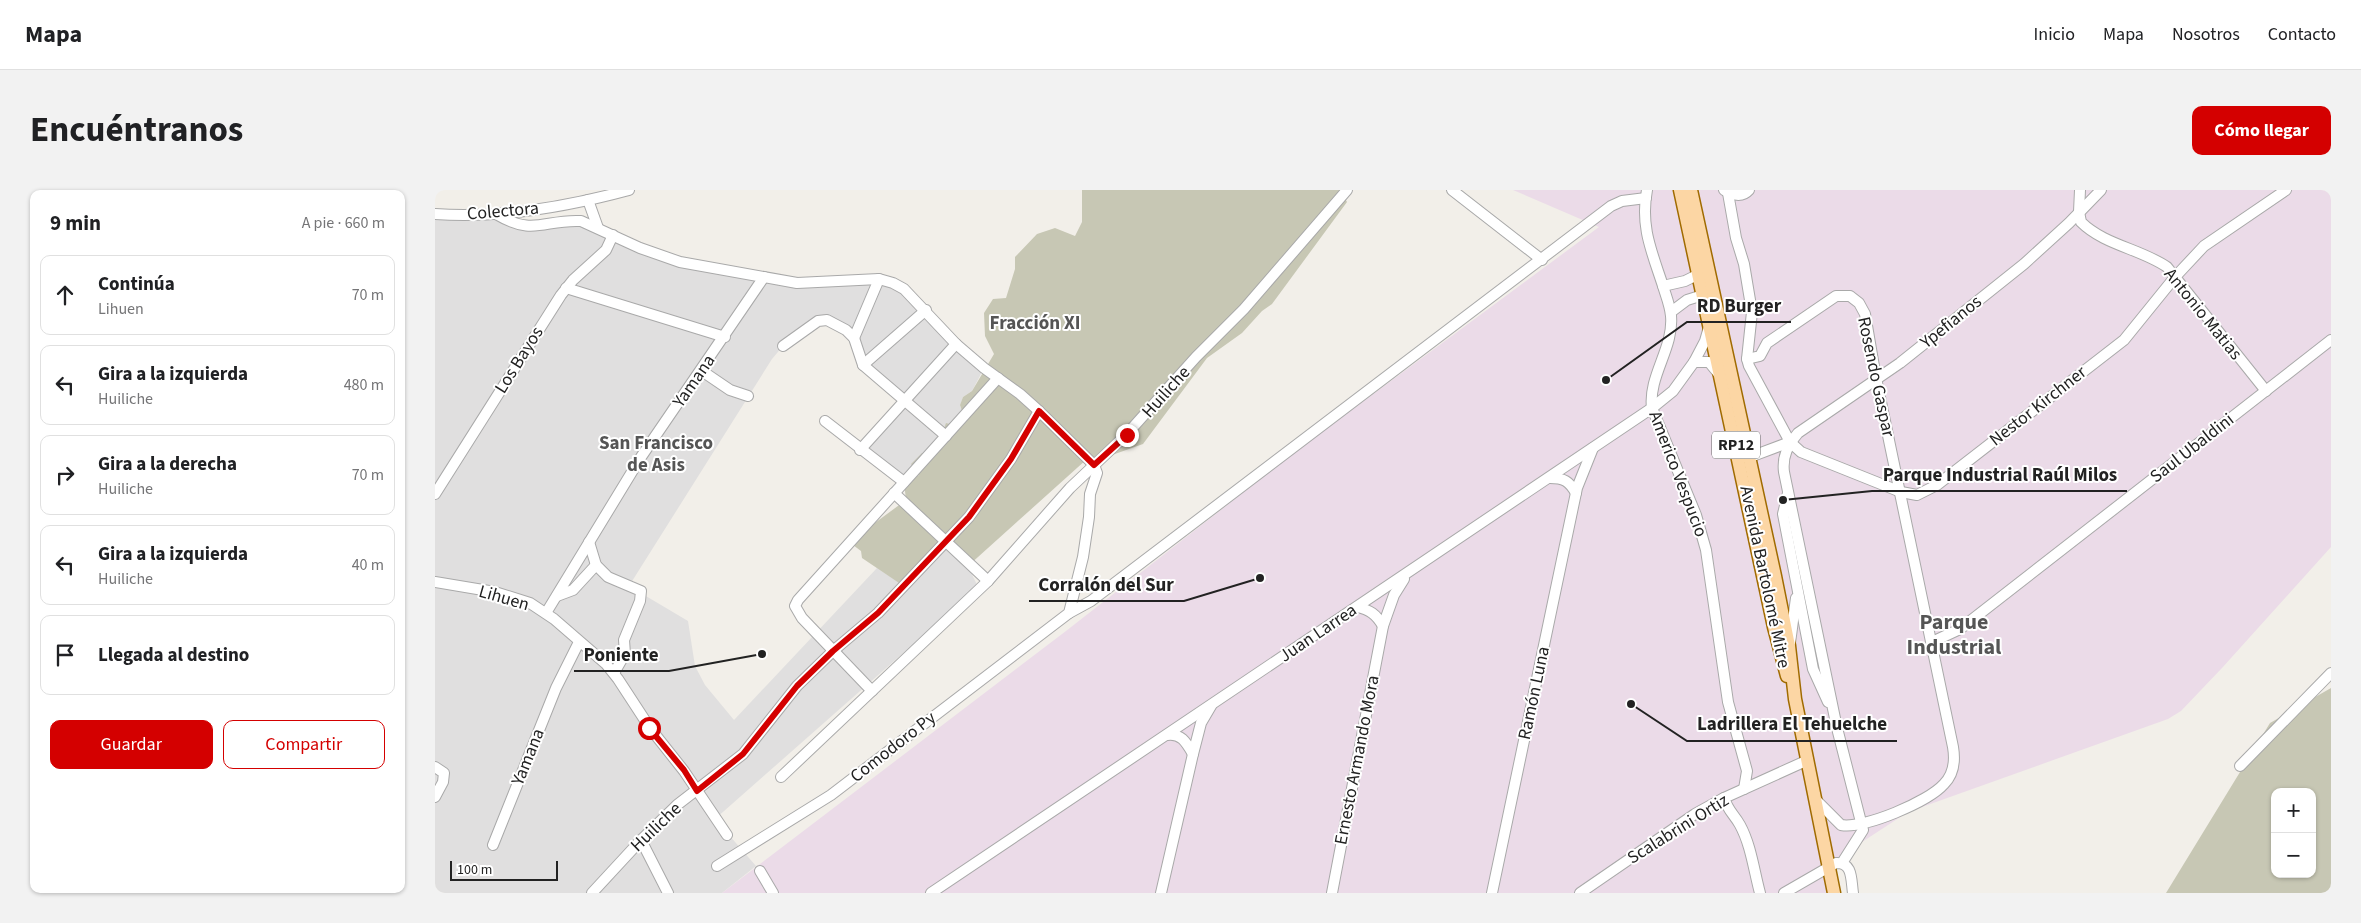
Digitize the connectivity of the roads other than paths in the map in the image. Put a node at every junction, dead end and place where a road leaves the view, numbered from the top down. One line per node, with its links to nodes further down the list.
1 (629, 190): 12 (street, Colectora)
2 (1347, 190): 52 (street, Huiliche)
3 (1452, 190): 18 (street)
4 (1680, 190): 19 (main road, Avenida Bartolomé Mitre / RP12)
5 (1691, 190): 51 (main road, Avenida Bartolomé Mitre / RP12)
6 (1749, 190): 10 (street)
7 (2080, 190): 13 (street)
8 (2101, 190): 13 (street, Ypefianos)
9 (2287, 190): 20 (street, Nestor Kirchner)
10 (1726, 191): 34 (street)
11 (1646, 194): 18 (street, Comodoro Py); 23 (street, Americo Vespucio)
12 (588, 200): 15 (street, Colectora); 16 (street)
13 (2079, 212): 20 (street, Antonio Matias); 39 (street, Ypefianos)
14 (435, 214): 15 (street, Colectora)
15 (496, 214): 16 (street)
16 (598, 228): 17 (street)
17 (613, 235): 21 (street); 24 (street, Los Bayos)
18 (1542, 260): 70 (street, Comodoro Py)
19 (1699, 274): 23 (street); 25 (main road, Avenida Bartolomé Mitre / RP12)
20 (2175, 276): 41 (street, Antonio Matias); 55 (street, Nestor Kirchner)
21 (765, 277): 22 (street); 29 (street, Yamana)
22 (879, 279): 26 (street); 30 (street)
23 (1663, 286): 27 (street, Americo Vespucio)
24 (566, 288): 29 (street); 59 (street, Los Bayos)
25 (1703, 295): 27 (street); 28 (main road, Avenida Bartolomé Mitre / RP12)
26 (926, 310): 32 (street); 36 (street)
27 (1671, 312): 44 (street, Americo Vespucio)
28 (1709, 324): 35 (street, Juan Larrea); 40 (main road, Avenida Bartolomé Mitre / RP12)
29 (725, 337): 37 (street, Yamana)
30 (854, 338): 33 (street); 36 (street)
31 (2331, 340): 41 (street, Saul Ubaldini)
32 (956, 344): 38 (street); 43 (street)
33 (783, 346)
34 (1747, 359): 39 (street, Rosendo Gaspar); 48 (street)
35 (1694, 362): 40 (street); 44 (street, Juan Larrea)
36 (863, 365): 43 (street)
37 (702, 371): 42 (street); 61 (street, Yamana)
38 (998, 378): 45 (street); 47 (street)
39 (1876, 378): 48 (street, Ypefianos); 55 (street, Rosendo Gaspar)
40 (1722, 380): 79 (main road, Avenida Bartolomé Mitre / RP12)
41 (2266, 391): 73 (street, Saul Ubaldini)
42 (749, 396)
43 (905, 399): 47 (street); 50 (street)
44 (1652, 408): 49 (street, Juan Larrea); 88 (street, Americo Vespucio)
45 (1039, 411): 52 (street); 60 (street, Huiliche)
46 (825, 421): 50 (street)
47 (945, 436): 54 (street)
48 (1790, 442): 51 (street); 55 (street, Nestor Kirchner); 58 (street)
49 (1594, 447): 53 (street, Juan Larrea); 57 (street, Ramón Luna)
50 (860, 450): 54 (street)
51 (1750, 457): 74 (main road, Avenida Bartolomé Mitre / RP12)
52 (1094, 465): 64 (street, Huiliche); 70 (street)
53 (1549, 478): 57 (street); 63 (street, Juan Larrea)
54 (904, 482): 56 (street)
55 (1901, 492): 73 (street, Rosendo Gaspar)
56 (894, 493): 60 (street); 75 (street)
57 (1576, 493): 107 (street, Ramón Luna)
58 (1789, 493): 66 (street); 81 (street)
59 (435, 494)
60 (945, 541): 64 (street); 75 (street, Huiliche)
61 (589, 542): 62 (street); 67 (street, Yamana)
62 (596, 565): 67 (street); 76 (street)
63 (1411, 571): 68 (street, Juan Larrea); 71 (street, Ernesto Armando Mora)
64 (988, 581): 78 (street, Huiliche)
65 (435, 582): 69 (street, Lihuen)
66 (1797, 585): 74 (street); 81 (street)
67 (557, 596): 69 (street, Yamana)
68 (1357, 607): 71 (street); 80 (street, Juan Larrea)
69 (546, 613): 72 (street, Lihuen)
70 (1066, 617): 98 (street, Comodoro Py)
71 (1383, 626): 106 (street, Ernesto Armando Mora)
72 (579, 642): 76 (street, Lihuen); 96 (street, Yamana)
73 (1932, 642): 93 (street, Rosendo Gaspar)
74 (1789, 649): 79 (main road, Avenida Bartolomé Mitre / RP12)
75 (833, 651): 78 (street); 89 (street, Huiliche)
76 (614, 673): 89 (street, Lihuen)
77 (2331, 673): 85 (street)
78 (873, 691): 87 (street, Huiliche)
79 (1795, 699): 84 (main road, Avenida Bartolomé Mitre / RP12)
80 (1212, 704): 82 (street, Juan Larrea); 83 (street)
81 (1835, 716): 93 (street)
82 (1166, 736): 83 (street); 104 (street, Juan Larrea)
83 (1193, 754): 105 (street)
84 (1809, 760): 88 (street, Scalabrini Ortiz); 92 (main road, Avenida Bartolomé Mitre / RP12)
85 (2240, 766)
86 (435, 767): 90 (street)
87 (781, 777)
88 (1743, 789): 91 (street, Scalabrini Ortiz)
89 (697, 791): 94 (street, Lihuen); 95 (street, Huiliche)
90 (435, 797)
91 (1724, 798): 108 (street, Scalabrini Ortiz); 109 (street)
92 (1816, 800): 93 (street, Rosendo Gaspar); 99 (main road, Avenida Bartolomé Mitre / RP12)
93 (1861, 825): 97 (street)
94 (727, 835)
95 (641, 840): 101 (street, Huiliche); 102 (street)
96 (493, 845)
97 (1842, 863): 99 (street); 112 (street)
98 (717, 866)
99 (1828, 867): 110 (street); 111 (main road, Avenida Bartolomé Mitre / RP12)
100 (760, 871): 103 (street)
101 (592, 893)
102 (668, 893)
103 (773, 893)
104 (931, 893)
105 (1161, 893)
106 (1331, 893)
107 (1492, 893)
108 (1580, 893)
109 (1760, 893)
110 (1784, 893)
111 (1833, 893)
112 (1853, 893)

